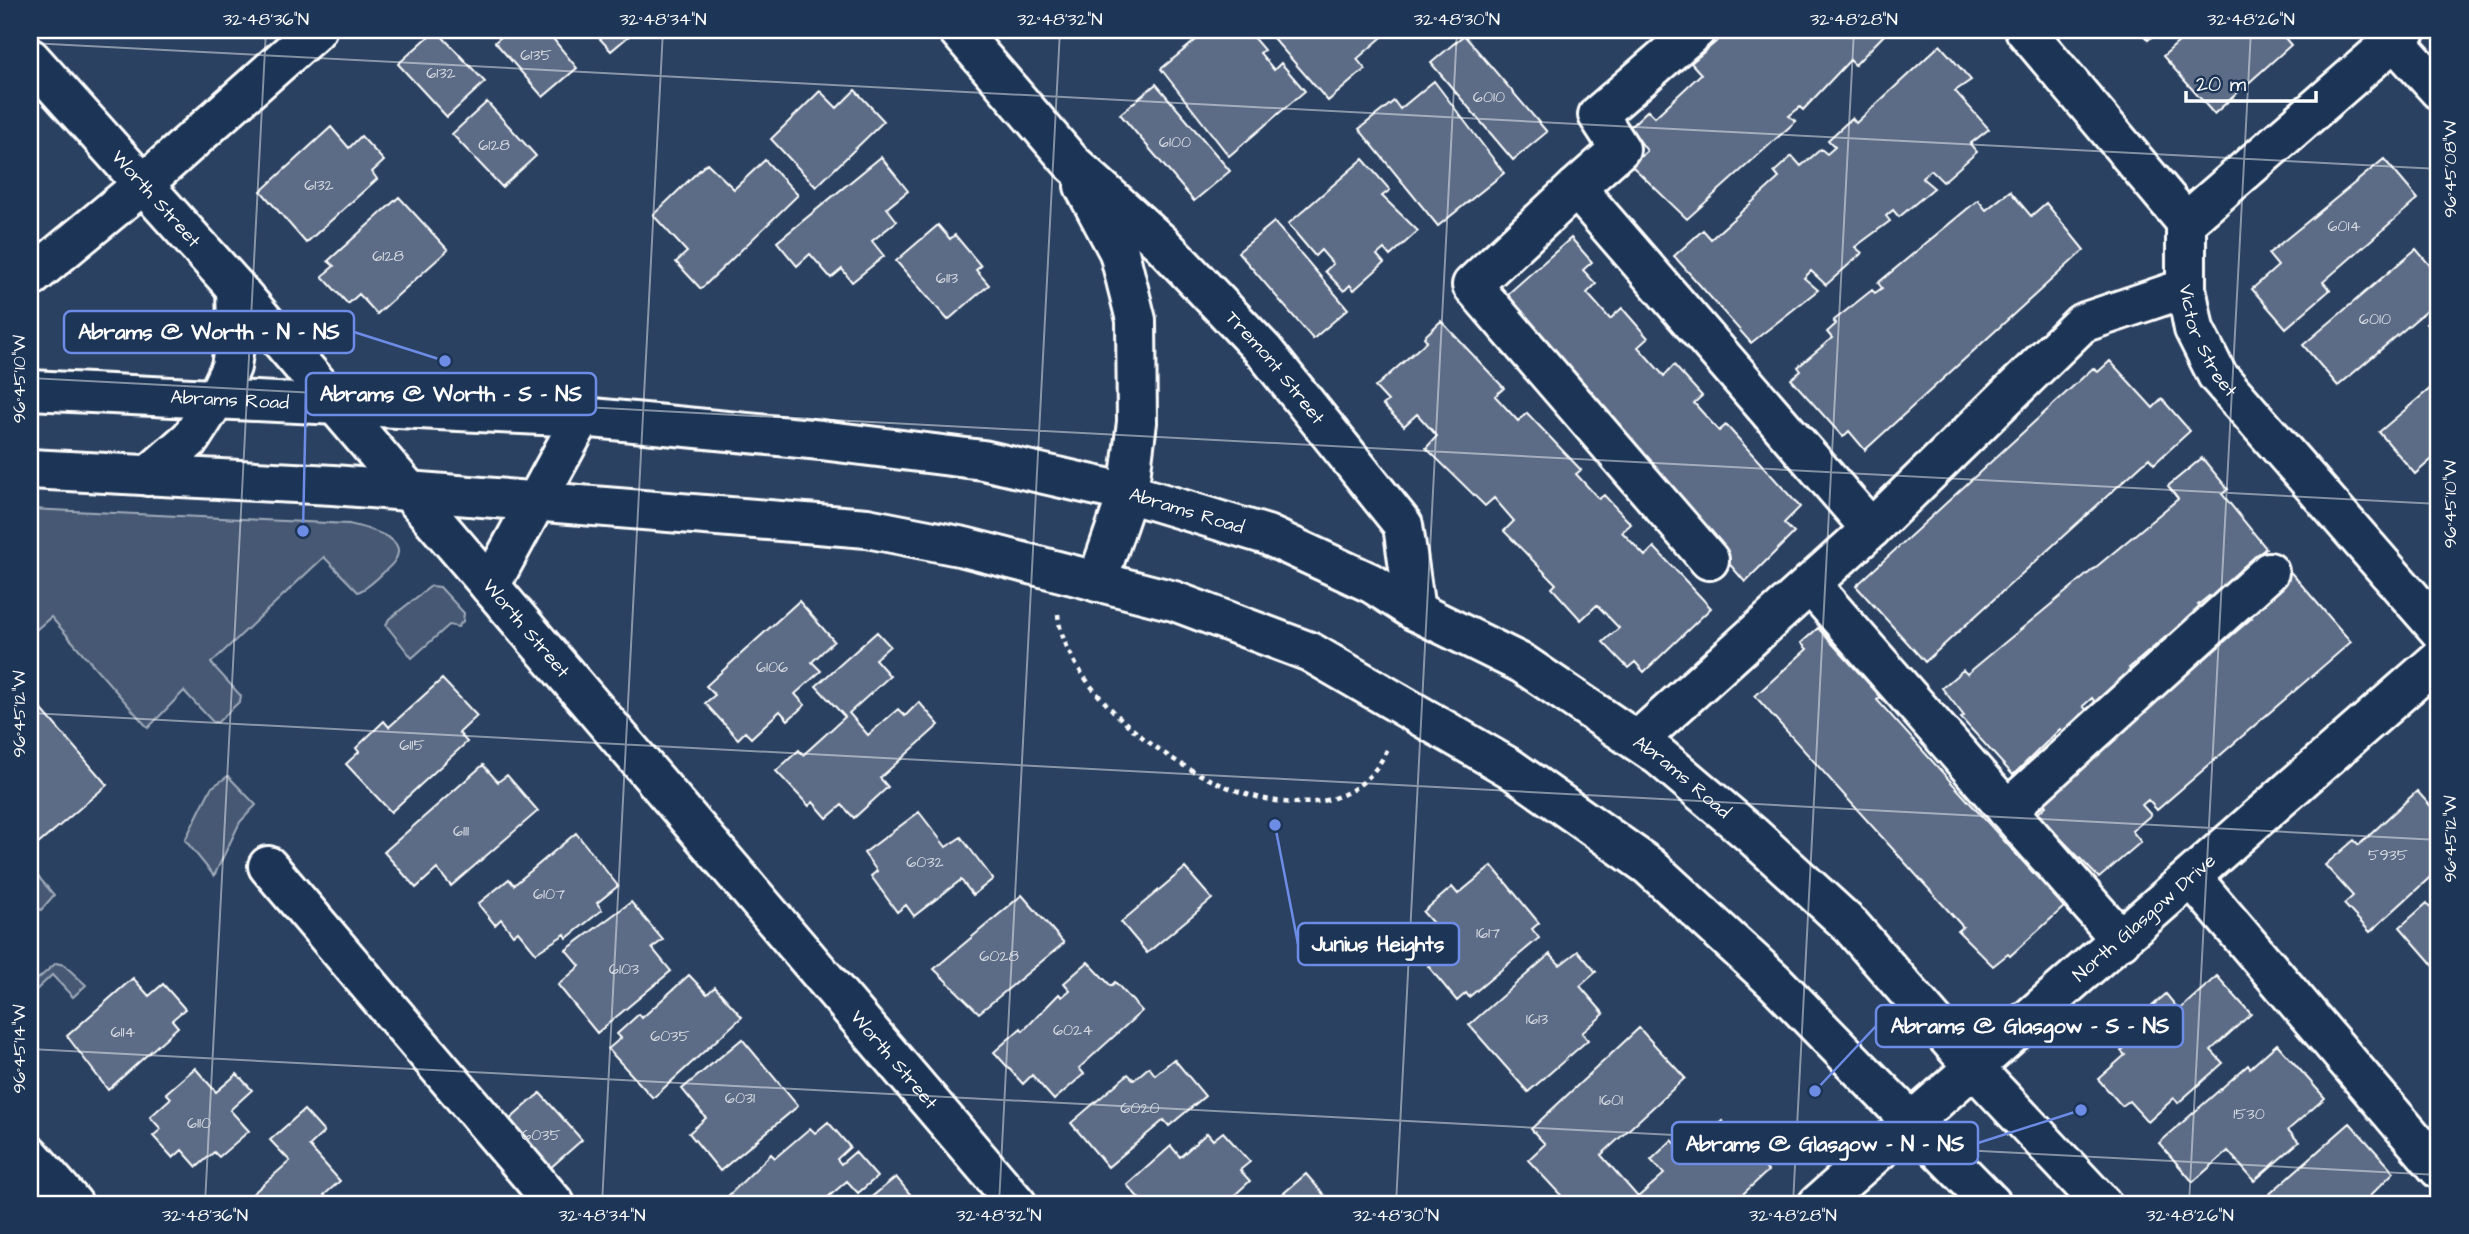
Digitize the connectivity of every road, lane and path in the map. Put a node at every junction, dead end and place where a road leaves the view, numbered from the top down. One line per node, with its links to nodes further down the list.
1 (316, 30): 9 (street)
2 (958, 30): 8 (street, Tremont Street)
3 (1696, 30): 10 (street)
4 (2025, 30): 11 (street)
5 (2400, 35): 7 (street); 11 (street)
6 (30, 58): 9 (street, Worth Street)
7 (2439, 90)
8 (1071, 162): 22 (street, Tremont Street); 30 (street, Tremont Street)
9 (142, 186): 12 (street); 13 (street, Worth Street)
10 (1576, 188): 24 (street); 25 (street)
11 (2186, 222): 14 (street, Victor Street)
12 (30, 278)
13 (236, 288): 16 (street); 17 (street, Worth Street)
14 (2186, 288): 24 (street); 32 (street, Victor Street)
15 (30, 390): 16 (street, Abrams Road)
16 (216, 399): 17 (street, Abrams Road); 20 (street)
17 (337, 406): 18 (street, Abrams Road); 21 (street, Worth Street)
18 (582, 417): 22 (street, Abrams Road); 23 (street)
19 (30, 469): 20 (street)
20 (148, 475): 21 (street)
21 (410, 491): 23 (street); 29 (street, Worth Street)
22 (1128, 493): 27 (street, Tremont Street); 30 (street, Abrams Road)
23 (538, 500): 27 (street); 29 (street)
24 (1871, 529): 28 (street)
25 (1709, 560)
26 (2269, 572): 36 (street)
27 (1097, 582): 41 (street)
28 (1810, 584): 34 (street); 36 (street)
29 (490, 586): 46 (street, Worth Street)
30 (1415, 611): 34 (street, Abrams Road)
31 (1058, 614): 35 (path)
32 (2439, 630)
33 (2439, 659): 38 (street, North Glasgow Drive)
34 (1637, 741): 40 (street, Abrams Road)
35 (1387, 750)
36 (2007, 810): 39 (street)
37 (268, 866): 45 (street)
38 (2192, 878): 39 (street, North Glasgow Drive); 43 (street)
39 (2121, 940): 40 (street, North Glasgow Drive)
40 (1975, 1069): 41 (street, North Glasgow Drive); 49 (street, Abrams Road)
41 (1913, 1122): 47 (street, North Glasgow Drive); 48 (street)
42 (30, 1155): 44 (street)
43 (2439, 1169)
44 (73, 1204)
45 (555, 1204)
46 (1017, 1204)
47 (1818, 1204)
48 (1992, 1204)
49 (2102, 1204)

